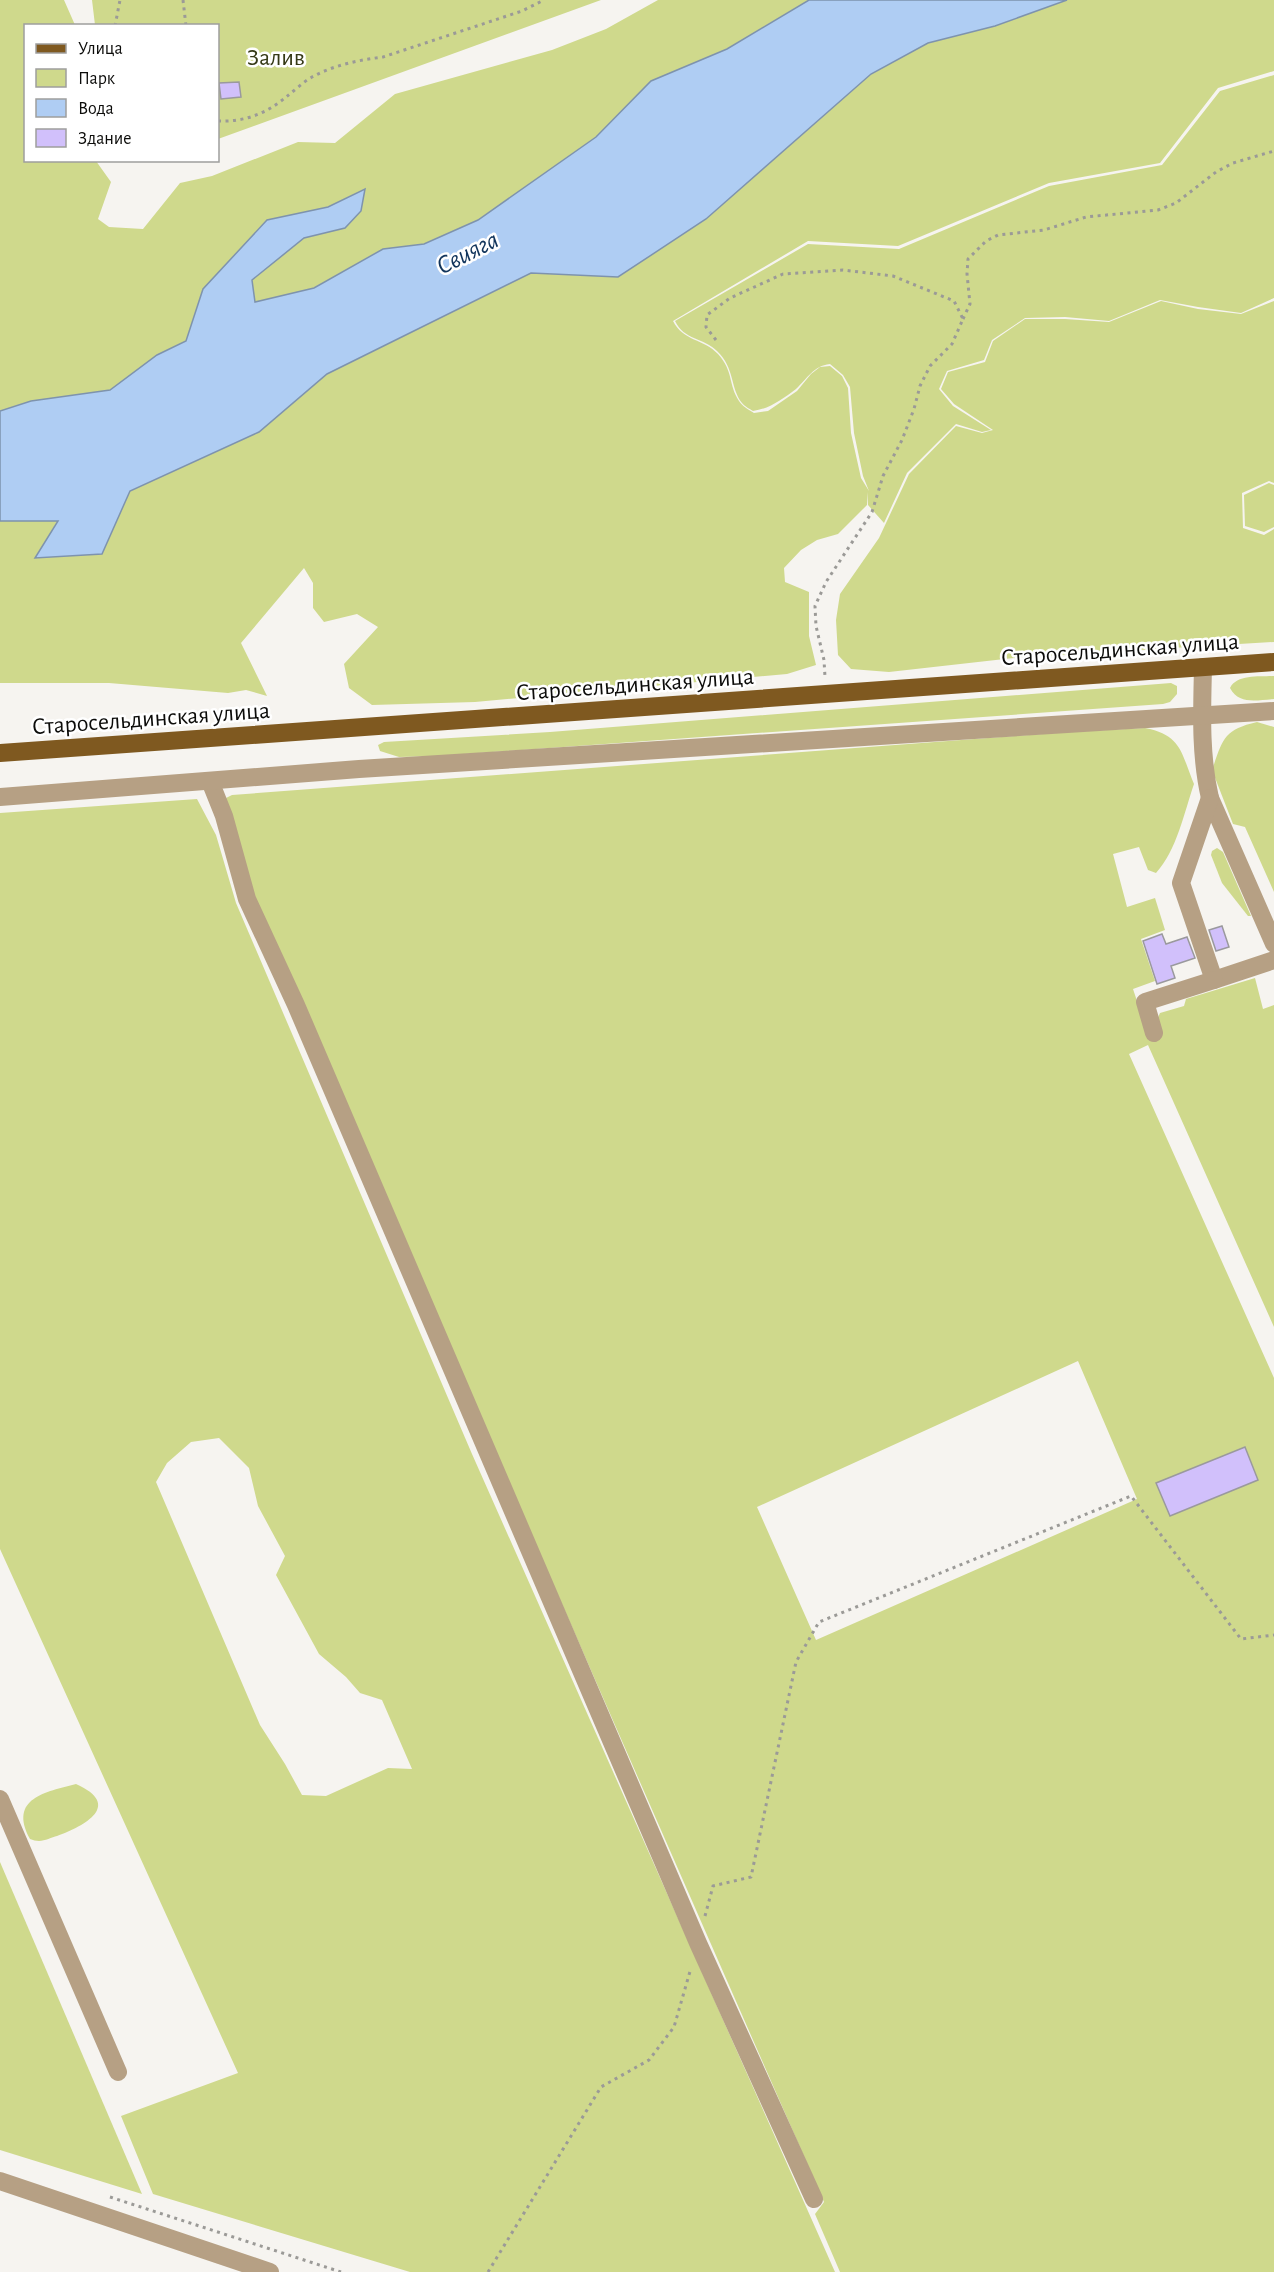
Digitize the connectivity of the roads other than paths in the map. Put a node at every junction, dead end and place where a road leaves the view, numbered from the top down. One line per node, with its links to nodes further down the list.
1 (1274, 662): 2 (main road, Старосельдинская улица)
2 (1203, 667): 4 (street); 5 (main road, Старосельдинская улица)
3 (1274, 711): 4 (street)
4 (1202, 716): 6 (street); 8 (street)
5 (0, 753)
6 (210, 781): 7 (street); 16 (street)
7 (0, 797)
8 (1210, 798): 9 (street); 11 (street)
9 (1274, 944)
10 (1274, 960): 11 (street)
11 (1214, 980): 12 (street)
12 (1154, 1033)
13 (0, 1799): 14 (street)
14 (118, 2072)
15 (0, 2181): 17 (street)
16 (814, 2199)
17 (270, 2272)

